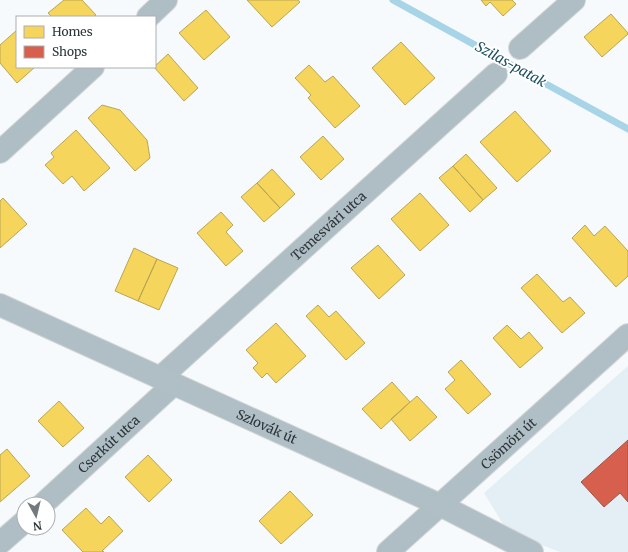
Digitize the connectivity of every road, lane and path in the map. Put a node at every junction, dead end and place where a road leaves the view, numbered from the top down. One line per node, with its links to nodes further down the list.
1 (166, 0): 3 (street)
2 (574, 0): 4 (street)
3 (149, 16)
4 (520, 48)
5 (92, 68): 7 (street)
6 (496, 74): 10 (street, Temesvári utca)
7 (0, 152)
8 (0, 305): 10 (main road, Szlovák út)
9 (628, 335): 12 (main road, Csömöri út)
10 (167, 381): 11 (street, Cserkút utca); 12 (main road, Szlovák út)
11 (51, 496)
12 (440, 505): 15 (street, Csömöri út); 16 (main road, Szlovák út)
13 (16, 529): 14 (street)
14 (0, 544)
15 (388, 552)
16 (532, 552)

